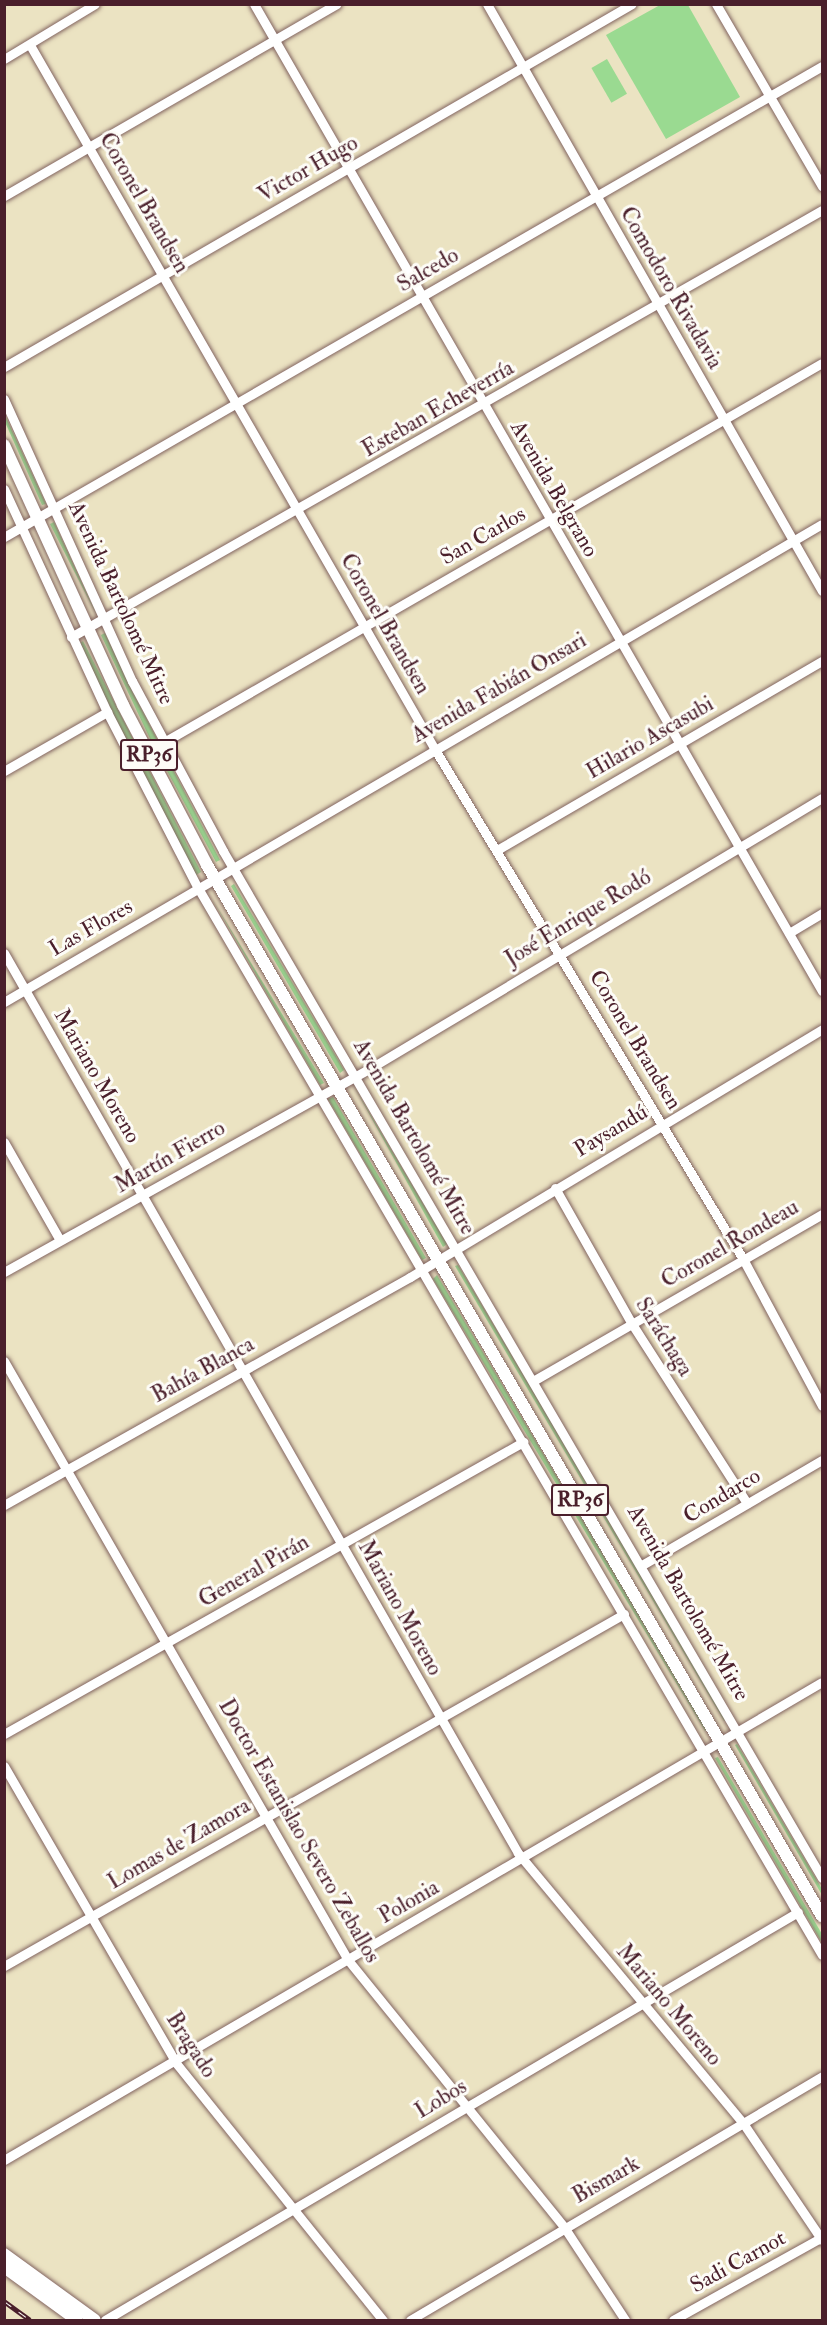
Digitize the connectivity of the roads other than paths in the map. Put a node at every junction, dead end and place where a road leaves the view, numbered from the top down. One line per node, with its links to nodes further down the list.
1 (95, 4): 8 (street)
2 (254, 4): 7 (street, Avenida Belgrano)
3 (336, 4): 7 (street)
4 (487, 4): 11 (street, Comodoro Rivadavia)
5 (632, 4): 11 (street, Victor Hugo)
6 (716, 4): 12 (street)
7 (274, 39): 13 (street); 14 (street, Avenida Belgrano)
8 (30, 45): 9 (street); 13 (street, Coronel Brandsen)
9 (4, 59)
10 (822, 66): 12 (street, Salcedo)
11 (524, 68): 14 (street, Victor Hugo); 17 (street, Comodoro Rivadavia)
12 (770, 96): 15 (street); 17 (street, Salcedo)
13 (89, 146): 16 (street); 19 (street, Coronel Brandsen)
14 (348, 168): 19 (street, Victor Hugo); 20 (street, Avenida Belgrano)
15 (822, 186)
16 (4, 196)
17 (595, 196): 20 (street, Salcedo); 21 (street, Comodoro Rivadavia)
18 (822, 210): 21 (street, Esteban Echeverría)
19 (163, 275): 23 (street, Victor Hugo); 25 (street, Coronel Brandsen)
20 (422, 296): 25 (street, Salcedo); 26 (street, Avenida Belgrano)
21 (659, 304): 26 (street, Esteban Echeverría); 27 (street, Comodoro Rivadavia)
22 (822, 363): 27 (street, San Carlos)
23 (4, 368)
24 (4, 399): 30 (street, Avenida Bartolomé Mitre)
25 (236, 404): 30 (street, Salcedo); 31 (street, Coronel Brandsen)
26 (484, 406): 31 (street, Esteban Echeverría); 33 (street, Avenida Belgrano)
27 (724, 420): 33 (street, San Carlos); 37 (street, Comodoro Rivadavia)
28 (4, 446): 32 (main road, Avenida Bartolomé Mitre / RP36)
29 (4, 489): 35 (street)
30 (54, 508): 32 (street, Salcedo); 39 (street, Avenida Bartolomé Mitre)
31 (298, 511): 39 (street, Esteban Echeverría); 40 (street, Coronel Brandsen)
32 (37, 518): 35 (street, Salcedo); 41 (main road, Avenida Bartolomé Mitre / RP36)
33 (550, 520): 40 (street, San Carlos); 43 (street, Avenida Belgrano)
34 (822, 524): 37 (street, Avenida Fabián Onsari)
35 (22, 527): 36 (street, Salcedo); 42 (street)
36 (4, 537)
37 (794, 541): 38 (street, Comodoro Rivadavia); 43 (street, Avenida Fabián Onsari)
38 (822, 591)
39 (106, 622): 41 (street, Esteban Echeverría); 46 (street, Avenida Bartolomé Mitre)
40 (363, 627): 46 (street, San Carlos); 48 (street, Coronel Brandsen)
41 (89, 629): 42 (street, Esteban Echeverría); 54 (main road, Avenida Bartolomé Mitre / RP36)
42 (71, 637): 45 (street)
43 (619, 641): 47 (street, Avenida Belgrano); 48 (street, Avenida Fabián Onsari)
44 (822, 661): 47 (street, Hilario Ascasubi)
45 (106, 712): 49 (street); 55 (street)
46 (164, 742): 53 (street, Avenida Bartolomé Mitre)
47 (678, 744): 51 (street, Avenida Belgrano); 52 (street, Hilario Ascasubi)
48 (434, 748): 52 (street, Coronel Brandsen); 53 (street, Avenida Fabián Onsari)
49 (4, 771)
50 (822, 798): 51 (street, José Enrique Rodó)
51 (738, 845): 57 (street, Avenida Belgrano); 58 (street, José Enrique Rodó)
52 (498, 850): 58 (street, Coronel Brandsen)
53 (233, 868): 54 (street, Avenida Fabián Onsari); 64 (street, Avenida Bartolomé Mitre)
54 (214, 878): 55 (street, Avenida Fabián Onsari); 65 (main road, Avenida Bartolomé Mitre / RP36)
55 (198, 888): 60 (street, Las Flores); 66 (street)
56 (822, 913): 57 (street)
57 (789, 933): 61 (street, Avenida Belgrano)
58 (559, 952): 64 (street, José Enrique Rodó); 67 (street, Coronel Brandsen)
59 (4, 953): 60 (street, Mariano Moreno)
60 (25, 990): 62 (street, Las Flores); 70 (street, Mariano Moreno)
61 (822, 991)
62 (4, 1002)
63 (822, 1029): 67 (street, Paysandú)
64 (355, 1076): 65 (street, Martín Fierro); 73 (street, Avenida Bartolomé Mitre)
65 (336, 1085): 66 (street, Martín Fierro); 75 (main road, Avenida Bartolomé Mitre / RP36)
66 (319, 1094): 70 (street, Martín Fierro); 76 (street)
67 (662, 1123): 69 (street, Paysandú); 74 (street, Coronel Brandsen)
68 (4, 1142): 72 (street)
69 (555, 1188): 73 (street, Paysandú); 78 (street, Saráchaga)
70 (144, 1196): 72 (street, Martín Fierro); 80 (street, Mariano Moreno)
71 (822, 1214): 74 (street, Coronel Rondeau)
72 (60, 1240): 77 (street, Martín Fierro)
73 (456, 1250): 75 (street, Paysandú); 81 (street, Avenida Bartolomé Mitre)
74 (743, 1259): 78 (street, Coronel Rondeau); 82 (street, Coronel Brandsen)
75 (439, 1260): 76 (street, Paysandú); 96 (main road, Avenida Bartolomé Mitre / RP36)
76 (422, 1270): 80 (street, Bahía Blanca); 83 (street)
77 (4, 1272)
78 (632, 1324): 81 (street, Coronel Rondeau); 86 (street, Saráchaga)
79 (4, 1361): 85 (street, Doctor Estanislao Severo Zeballos)
80 (240, 1371): 85 (street, Bahía Blanca); 88 (street, Mariano Moreno)
81 (533, 1381): 89 (street, Avenida Bartolomé Mitre)
82 (822, 1406)
83 (523, 1442): 88 (street, General Pirán); 90 (street)
84 (822, 1460): 86 (street, Condarco)
85 (67, 1470): 87 (street, Bahía Blanca); 91 (street, Doctor Estanislao Severo Zeballos)
86 (747, 1503): 89 (street, Condarco)
87 (4, 1505)
88 (342, 1544): 91 (street, General Pirán); 93 (street, Mariano Moreno)
89 (642, 1565): 94 (street, Avenida Bartolomé Mitre)
90 (624, 1614): 93 (street, Lomas de Zamora); 97 (street)
91 (169, 1643): 95 (street, General Pirán); 99 (street, Doctor Estanislao Severo Zeballos)
92 (822, 1682): 94 (street, Polonia)
93 (440, 1718): 99 (street, Lomas de Zamora); 100 (street, Mariano Moreno)
94 (738, 1731): 96 (street, Polonia); 101 (street, Avenida Bartolomé Mitre)
95 (4, 1734)
96 (721, 1741): 97 (street, Polonia); 104 (main road, Avenida Bartolomé Mitre / RP36)
97 (704, 1751): 100 (street, Polonia); 102 (street)
98 (4, 1766): 103 (street, Bragado)
99 (265, 1817): 103 (street, Lomas de Zamora); 106 (street, Doctor Estanislao Severo Zeballos)
100 (522, 1859): 106 (street, Polonia); 108 (street, Mariano Moreno)
101 (822, 1878)
102 (798, 1912): 105 (street); 108 (street, Lobos)
103 (93, 1916): 107 (street, Lomas de Zamora); 109 (street, Bragado)
104 (822, 1916)
105 (822, 1955)
106 (348, 1960): 109 (street, Polonia); 111 (street, Doctor Estanislao Severo Zeballos)
107 (4, 1966)
108 (642, 2003): 111 (street, Lobos); 112 (street, Mariano Moreno)
109 (176, 2063): 113 (street, Polonia); 114 (street, Bragado)
110 (822, 2076): 112 (street, Bismark)
111 (465, 2107): 114 (street, Lobos); 115 (street, Doctor Estanislao Severo Zeballos)
112 (743, 2123): 115 (street, Bismark); 116 (street, Mariano Moreno)
113 (4, 2160)
114 (293, 2209): 121 (street, Lobos); 122 (street, Bragado)
115 (564, 2227): 123 (street, Bismark); 124 (street, Doctor Estanislao Severo Zeballos)
116 (822, 2238): 125 (street, Sadi Carnot)
117 (4, 2254): 120 (main road)
118 (4, 2267): 119 (main road)
119 (77, 2320)
120 (95, 2320)
121 (105, 2320)
122 (383, 2320)
123 (410, 2320)
124 (625, 2320)
125 (673, 2320)

